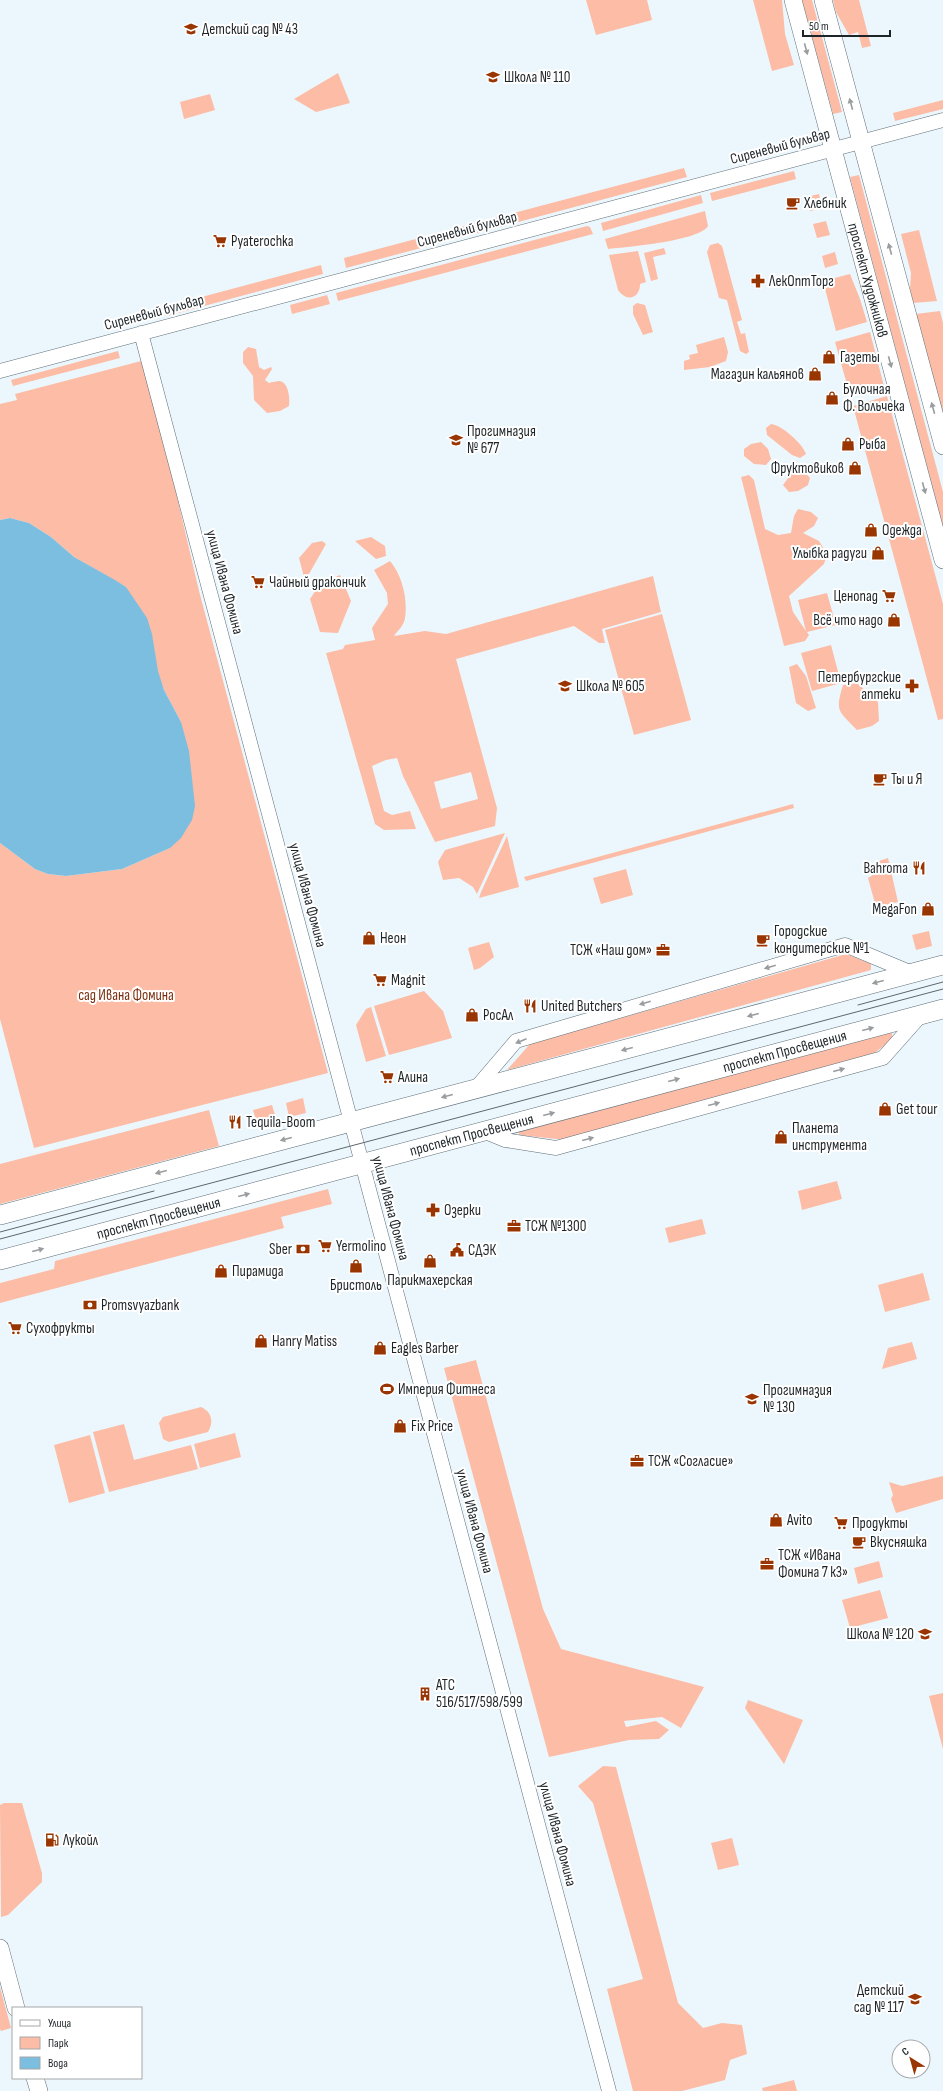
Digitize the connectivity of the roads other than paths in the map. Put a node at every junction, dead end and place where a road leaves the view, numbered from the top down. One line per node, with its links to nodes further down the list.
1 (793, 0): 5 (street, проспект Художников, one-way to 5)
2 (823, 0): 4 (street, проспект Художников, one-way to 2)
3 (943, 120): 4 (street, Сиреневый бульвар)
4 (861, 142): 5 (street, Сиреневый бульвар); 8 (street, проспект Художников, one-way to 4)
5 (833, 149): 6 (street, Сиреневый бульвар); 9 (street, проспект Художников, one-way to 9)
6 (141, 333): 7 (street, Сиреневый бульвар); 15 (street, улица Ивана Фомина)
7 (0, 370)
8 (943, 446)
9 (943, 560)
10 (943, 965): 11 (main road)
11 (912, 973): 14 (main road, one-way to 14); 14 (street, one-way to 14)
12 (943, 1009): 13 (main road, проспект Просвещения)
13 (922, 1014): 16 (main road, проспект Просвещения, one-way to 13); 16 (street, one-way to 13)
14 (475, 1089): 15 (main road, one-way to 15)
15 (351, 1122): 17 (street, улица Ивана Фомина); 18 (main road, one-way to 18)
16 (483, 1131): 17 (main road, проспект Просвещения)
17 (362, 1164): 19 (main road, проспект Просвещения, one-way to 17); 24 (street, улица Ивана Фомина)
18 (0, 1215)
19 (0, 1260)
20 (0, 1948): 21 (street)
21 (16, 2007)
22 (35, 2079): 23 (street)
23 (38, 2091)
24 (609, 2091)

